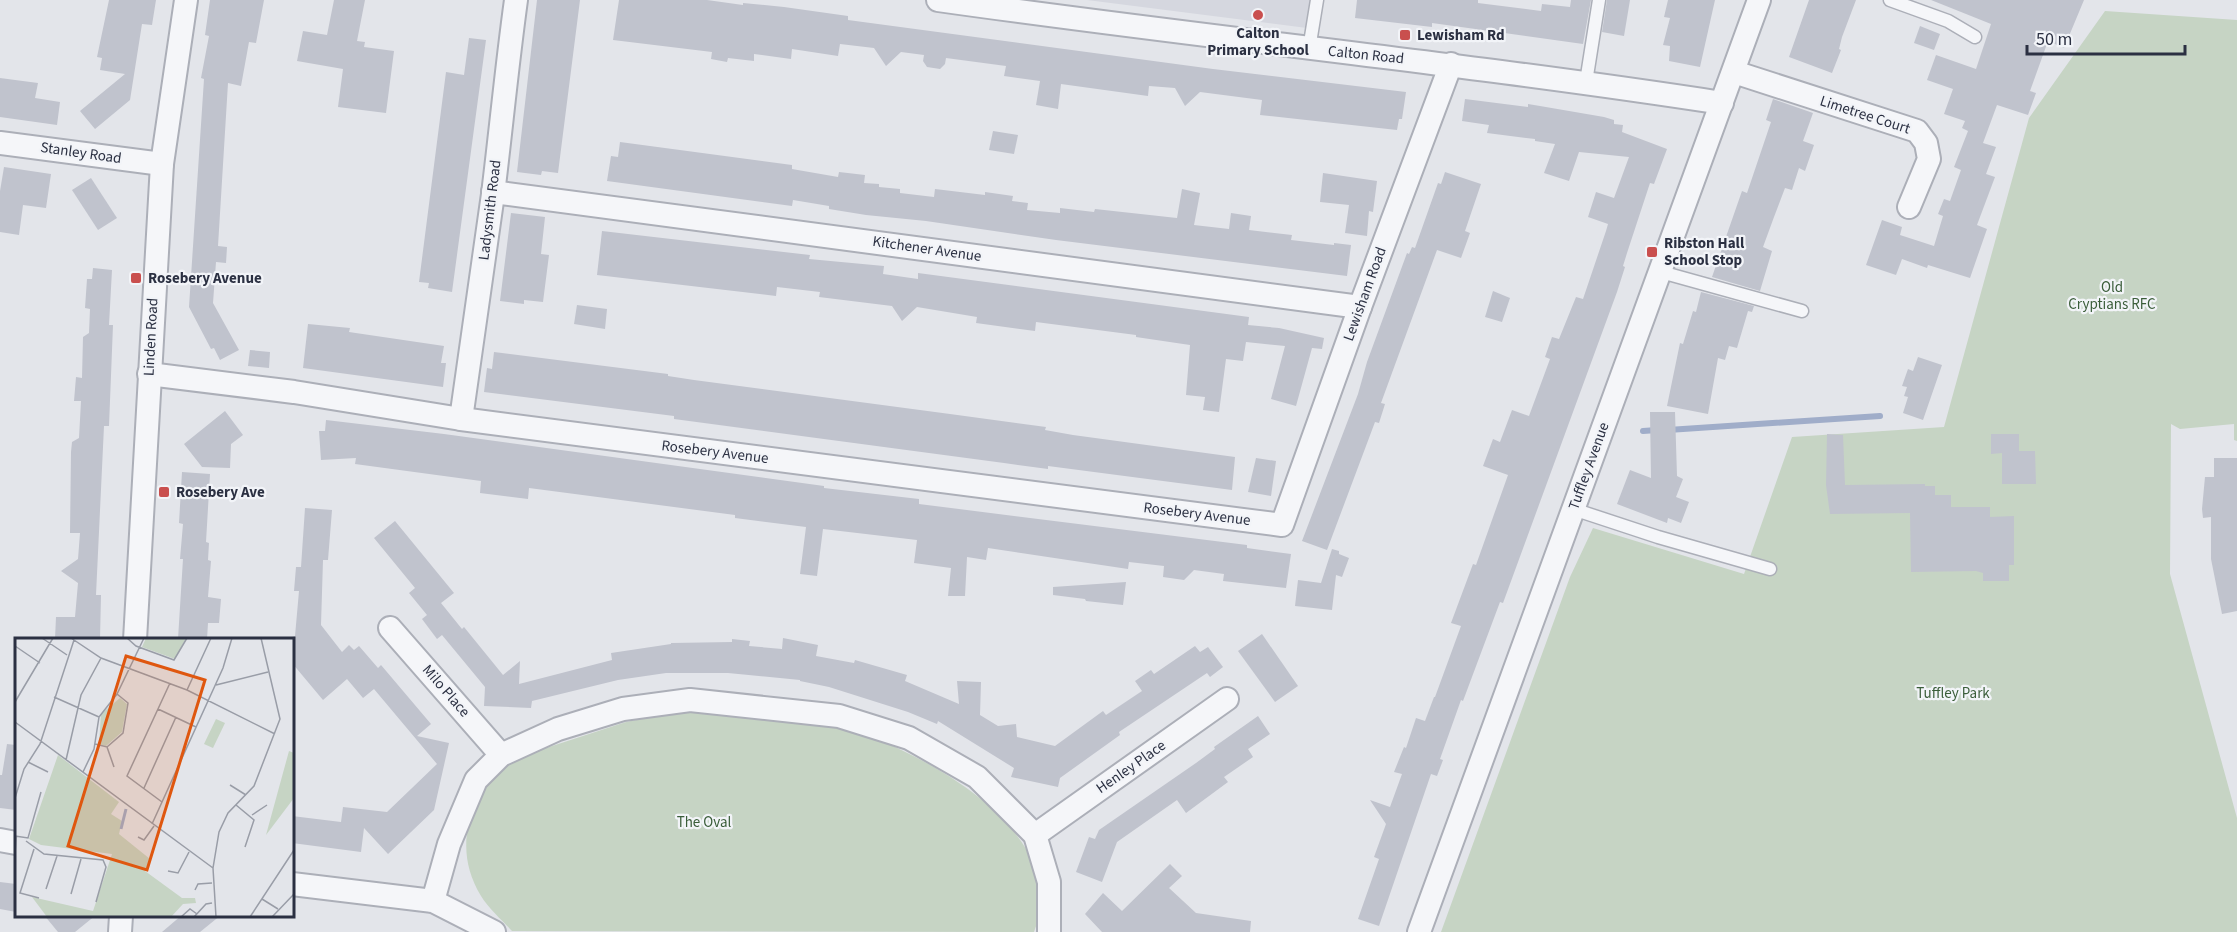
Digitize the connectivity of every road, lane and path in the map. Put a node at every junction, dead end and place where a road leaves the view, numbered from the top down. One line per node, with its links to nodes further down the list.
1 (186, 0): 15 (street, Linden Road)
2 (516, 0): 16 (street, Ladysmith Road)
3 (938, 0): 9 (street, Calton Road)
4 (1317, 0): 9 (lane)
5 (1599, 0): 12 (lane)
6 (1759, 0): 11 (street, Tuffley Avenue)
7 (1890, 0): 8 (lane)
8 (1975, 37)
9 (1310, 49): 10 (street, Calton Road)
10 (1450, 64): 12 (street, Calton Road); 19 (street, Lewisham Road)
11 (1734, 72): 13 (street, Tuffley Avenue); 17 (street, Limetree Court)
12 (1586, 82): 13 (street, Calton Road)
13 (1722, 103): 18 (street, Tuffley Avenue)
14 (0, 143): 15 (street, Stanley Road)
15 (162, 164): 21 (street, Linden Road)
16 (493, 192): 19 (street, Kitchener Avenue); 22 (street, Ladysmith Road)
17 (1909, 207)
18 (1661, 272): 20 (lane); 23 (street, Tuffley Avenue)
19 (1360, 306): 24 (street, Lewisham Road)
20 (1802, 311)
21 (149, 374): 22 (street, Rosebery Avenue); 27 (street, Linden Road)
22 (461, 419): 24 (street, Rosebery Avenue)
23 (1573, 509): 25 (lane); 39 (street, Tuffley Avenue)
24 (1282, 525)
25 (1770, 569)
26 (390, 628): 29 (street, Milo Place)
27 (135, 638)
28 (1227, 699): 30 (street, Henley Place)
29 (501, 755): 30 (street); 34 (street)
30 (1035, 835): 38 (street)
31 (0, 840): 32 (street)
32 (15, 843)
33 (294, 884): 34 (street)
34 (433, 902): 37 (street)
35 (121, 917): 36 (street)
36 (120, 932)
37 (494, 932)
38 (1049, 932)
39 (1419, 932)

